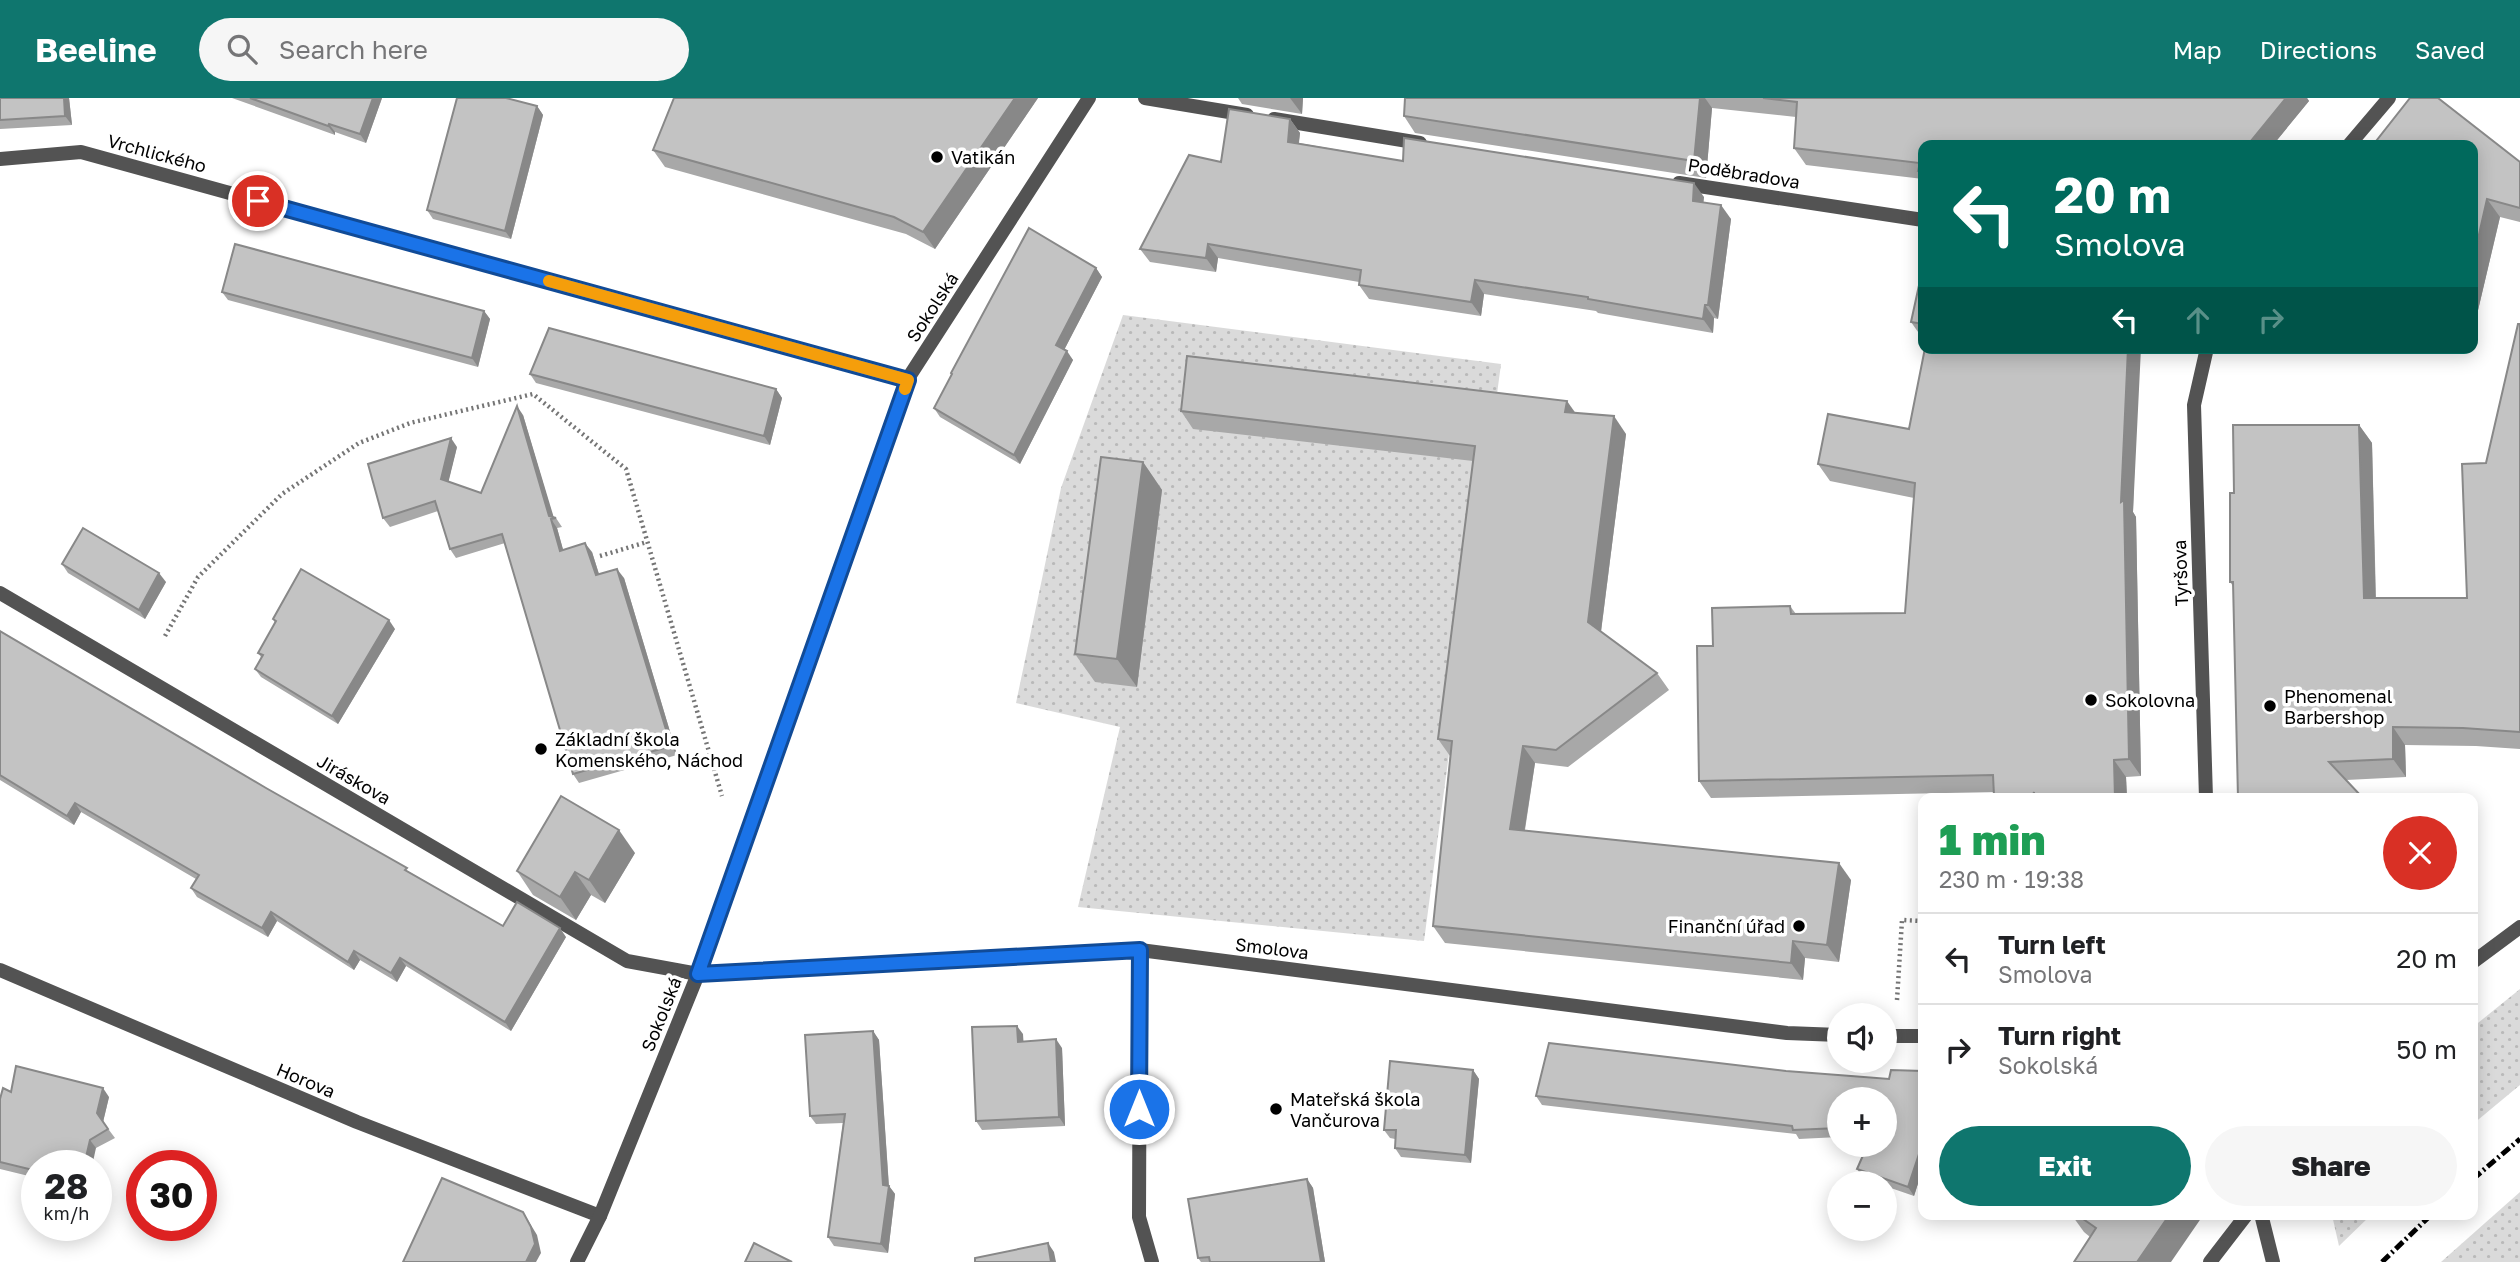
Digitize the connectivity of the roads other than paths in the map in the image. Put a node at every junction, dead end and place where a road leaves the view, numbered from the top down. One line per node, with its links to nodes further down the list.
1 (1090, 98): 10 (street, Sokolská)
2 (1145, 98): 5 (street)
3 (2389, 98): 4 (street)
4 (2353, 140)
5 (1430, 145)
6 (0, 159): 10 (street, Vrchlického)
7 (1662, 181): 8 (street, Poděbradova)
8 (1918, 219)
9 (2206, 354): 12 (street, Tyršova)
10 (908, 380): 17 (street, Sokolská)
11 (0, 593): 17 (street, Jiráskova)
12 (2206, 793)
13 (2520, 927): 15 (street)
14 (1140, 950): 17 (street, Smolova); 18 (street, Smolova); 25 (street)
15 (2478, 958)
16 (0, 970): 21 (street, Horova)
17 (698, 974): 21 (street, Sokolská)
18 (1827, 1035)
19 (1897, 1037): 20 (street)
20 (1918, 1037)
21 (600, 1216): 24 (street, Sokolská)
22 (2242, 1220): 26 (street)
23 (2262, 1220): 27 (street)
24 (577, 1262)
25 (1152, 1262)
26 (2210, 1262)
27 (2273, 1262)

